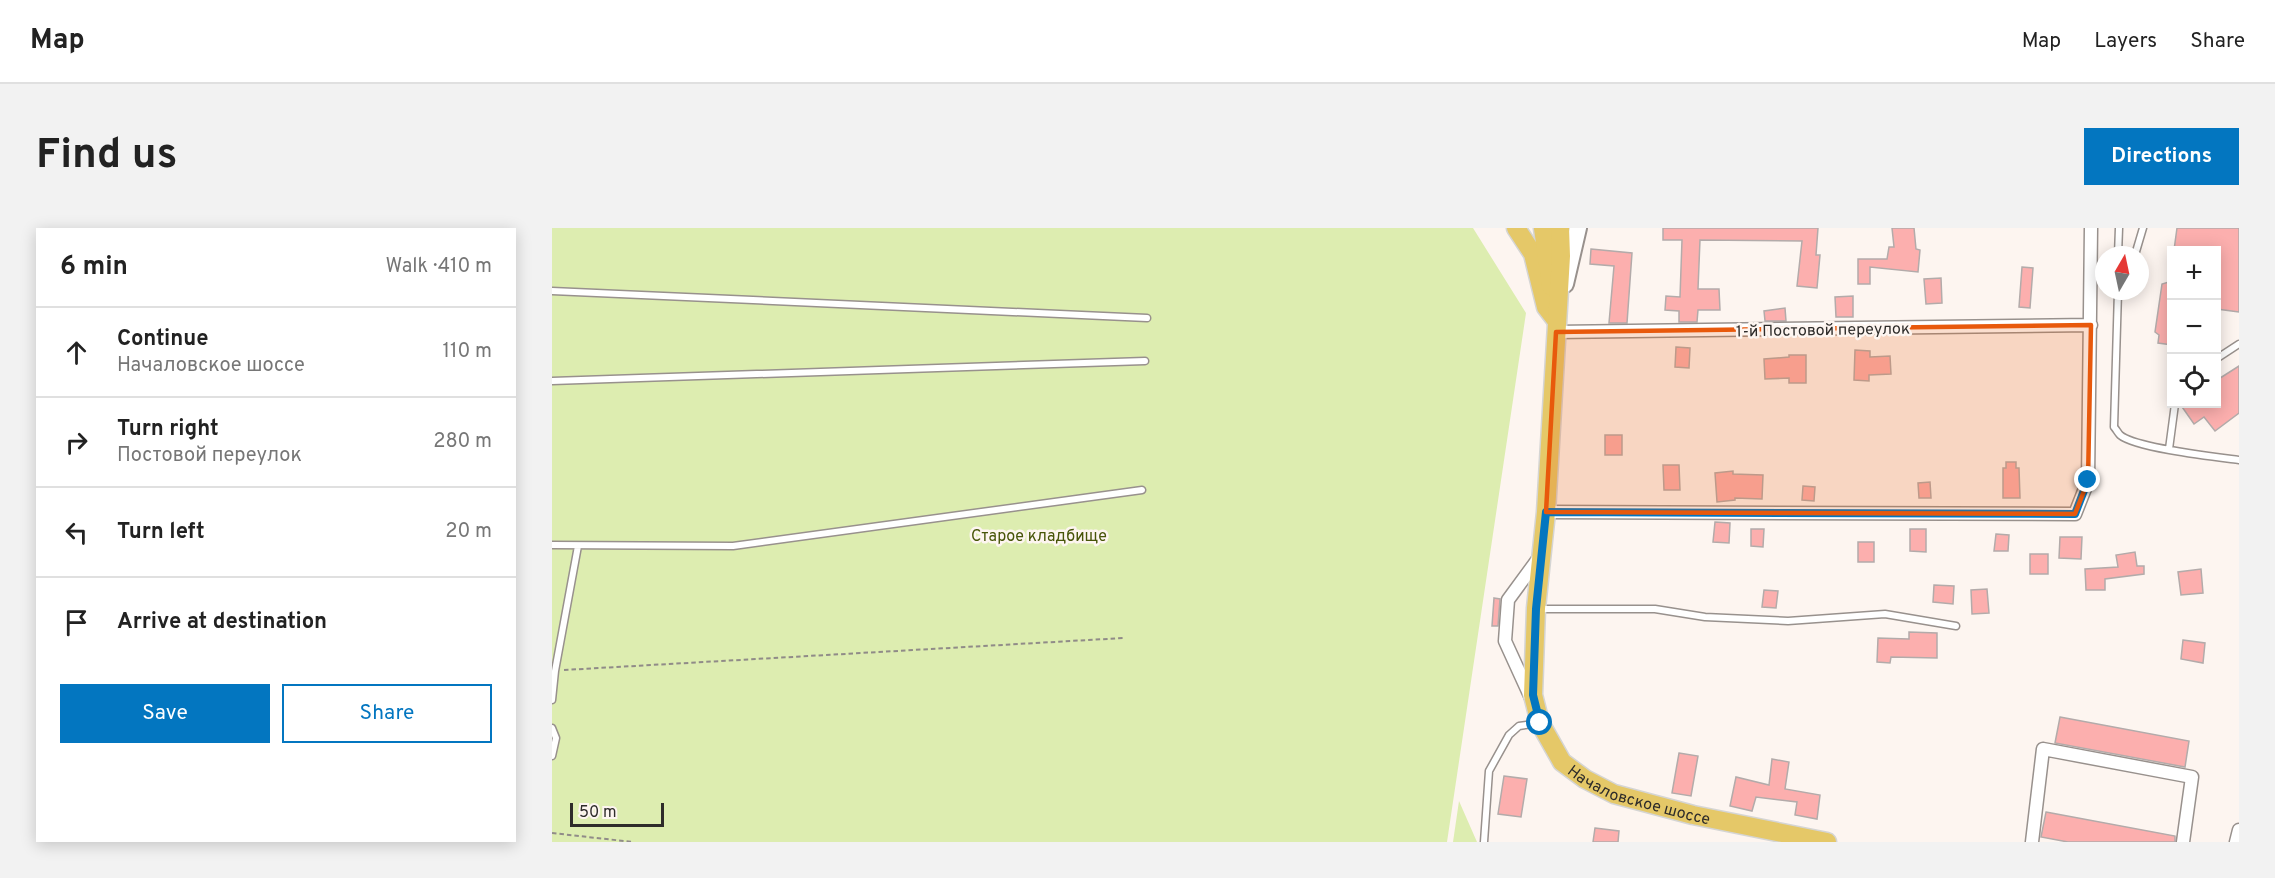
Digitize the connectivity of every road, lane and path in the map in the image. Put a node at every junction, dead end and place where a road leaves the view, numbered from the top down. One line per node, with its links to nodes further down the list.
1 (1516, 228): 16 (main road)
2 (1543, 228): 16 (main road)
3 (1560, 228): 16 (main road, Началовское шоссе)
4 (1578, 228): 16 (main road)
5 (2091, 228): 15 (street)
6 (2119, 228): 8 (lane)
7 (2143, 228): 9 (lane)
8 (2118, 246)
9 (2137, 246)
10 (552, 291): 14 (lane)
11 (2118, 300): 13 (lane)
12 (2120, 300): 13 (lane)
13 (2117, 309): 22 (lane)
14 (1147, 318)
15 (2091, 325): 16 (street, 1-й Постовой переулок); 25 (street)
16 (1556, 326): 25 (main road, Началовское шоссе)
17 (2239, 344): 18 (lane)
18 (2221, 356)
19 (1145, 361): 20 (lane)
20 (552, 381)
21 (2174, 408): 22 (lane)
22 (2169, 449): 23 (lane)
23 (2239, 460)
24 (1142, 490): 27 (lane)
25 (1546, 512): 28 (main road, Началовское шоссе)
26 (552, 545): 27 (lane)
27 (578, 546): 32 (lane)
28 (1541, 554): 29 (main road, Началовское шоссе); 34 (street)
29 (1536, 609): 30 (lane); 34 (main road, Началовское шоссе)
30 (1956, 626)
31 (1123, 638): 32 (path)
32 (555, 671): 33 (lane)
33 (552, 700)
34 (1539, 717): 40 (lane); 41 (main road, Началовское шоссе)
35 (552, 728): 36 (lane)
36 (552, 756)
37 (2239, 830): 44 (street)
38 (552, 833): 39 (path)
39 (633, 842)
40 (1484, 842)
41 (1827, 842)
42 (2035, 842): 43 (street)
43 (2183, 842)
44 (2236, 842)

